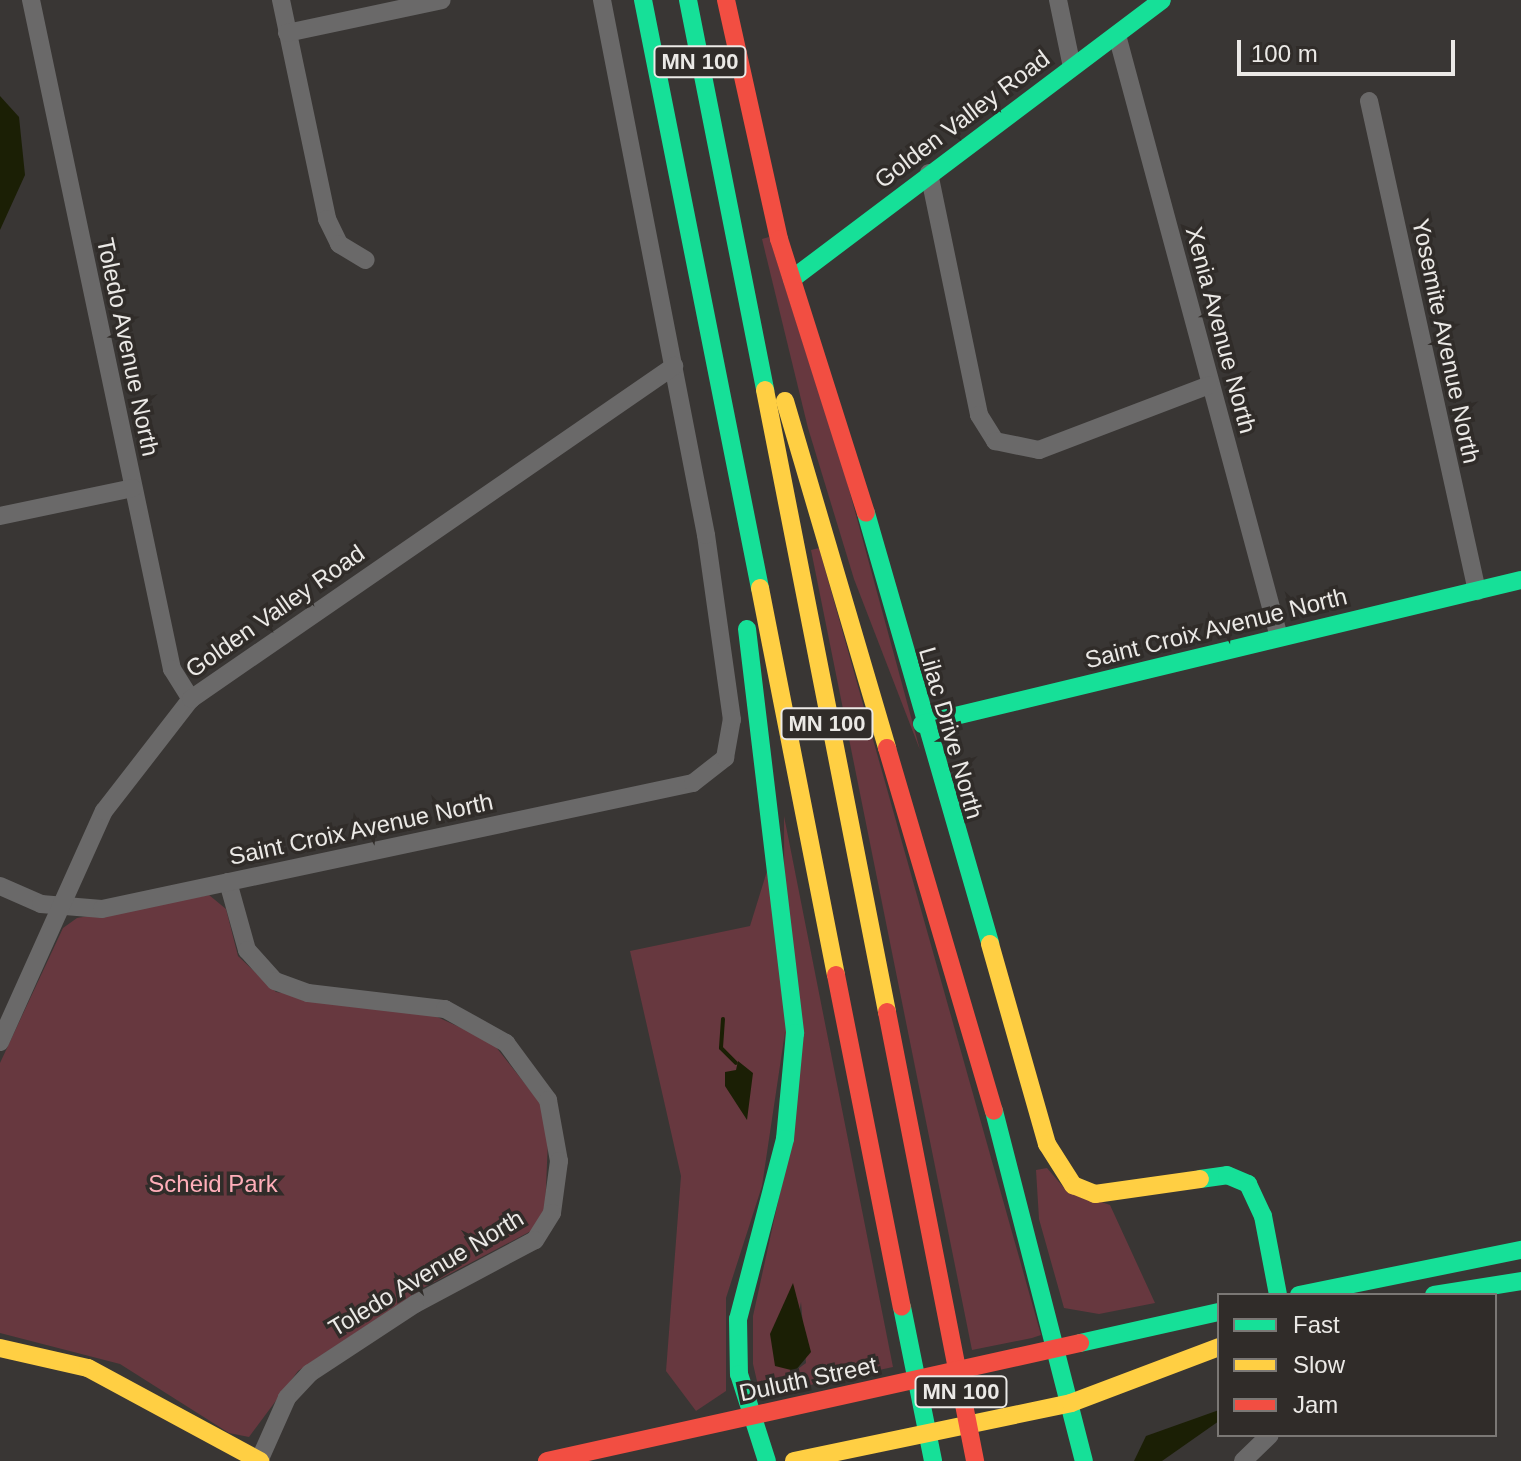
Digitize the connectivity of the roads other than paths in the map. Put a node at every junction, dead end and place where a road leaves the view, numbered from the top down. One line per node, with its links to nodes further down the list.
1 (31, 0): 21 (street, Toledo Avenue North)
2 (281, 0): 10 (street)
3 (442, 0): 10 (street)
4 (602, 0): 18 (street)
5 (643, 0): 20 (main road, MN 100)
6 (688, 0): 14 (main road, MN 100)
7 (726, 0): 17 (main road, Lilac Drive North)
8 (1058, 0): 12 (street)
9 (1162, 0): 11 (main road, Golden Valley Road)
10 (287, 33): 16 (street)
11 (1117, 35): 12 (main road, Golden Valley Road); 19 (street, Xenia Avenue North)
12 (1072, 67): 15 (main road, Golden Valley Road)
13 (1369, 101): 24 (street, Yosemite Avenue North)
14 (712, 124): 39 (main road); 49 (main road, MN 100)
15 (929, 173): 17 (main road, Golden Valley Road); 19 (street)
16 (366, 260)
17 (792, 279): 27 (main road, Lilac Drive North)
18 (674, 366): 26 (street, Golden Valley Road); 28 (street, Saint Croix Avenue North)
19 (1209, 385): 25 (street, Xenia Avenue North)
20 (735, 466): 42 (main road); 48 (main road, MN 100)
21 (133, 488): 22 (street); 26 (street, Toledo Avenue North)
22 (0, 516)
23 (1521, 580): 24 (main road, Saint Croix Avenue North)
24 (1477, 591): 25 (main road, Saint Croix Avenue North)
25 (1279, 637): 27 (main road, Saint Croix Avenue North)
26 (191, 699): 30 (street, Golden Valley Road)
27 (922, 724): 34 (main road, Lilac Drive North)
28 (228, 882): 30 (street, Saint Croix Avenue North); 44 (street, Toledo Avenue North)
29 (0, 886): 30 (street, Saint Croix Avenue North)
30 (61, 907): 31 (street, Golden Valley Road)
31 (0, 1042)
32 (1521, 1250): 35 (main road)
33 (1521, 1281): 36 (main road)
34 (1278, 1293)
35 (1309, 1293)
36 (1446, 1293)
37 (1217, 1312): 39 (main road, Duluth Street)
38 (0, 1348): 44 (main road)
39 (1057, 1348): 41 (main road); 42 (main road, Duluth Street)
40 (1217, 1348): 41 (main road)
41 (1071, 1403): 47 (main road); 50 (main road)
42 (749, 1417): 45 (main road, Duluth Street); 46 (main road)
43 (1268, 1437): 51 (street)
44 (260, 1461)
45 (547, 1461)
46 (767, 1461)
47 (794, 1461)
48 (933, 1461)
49 (975, 1461)
50 (1084, 1461)
51 (1243, 1461)

